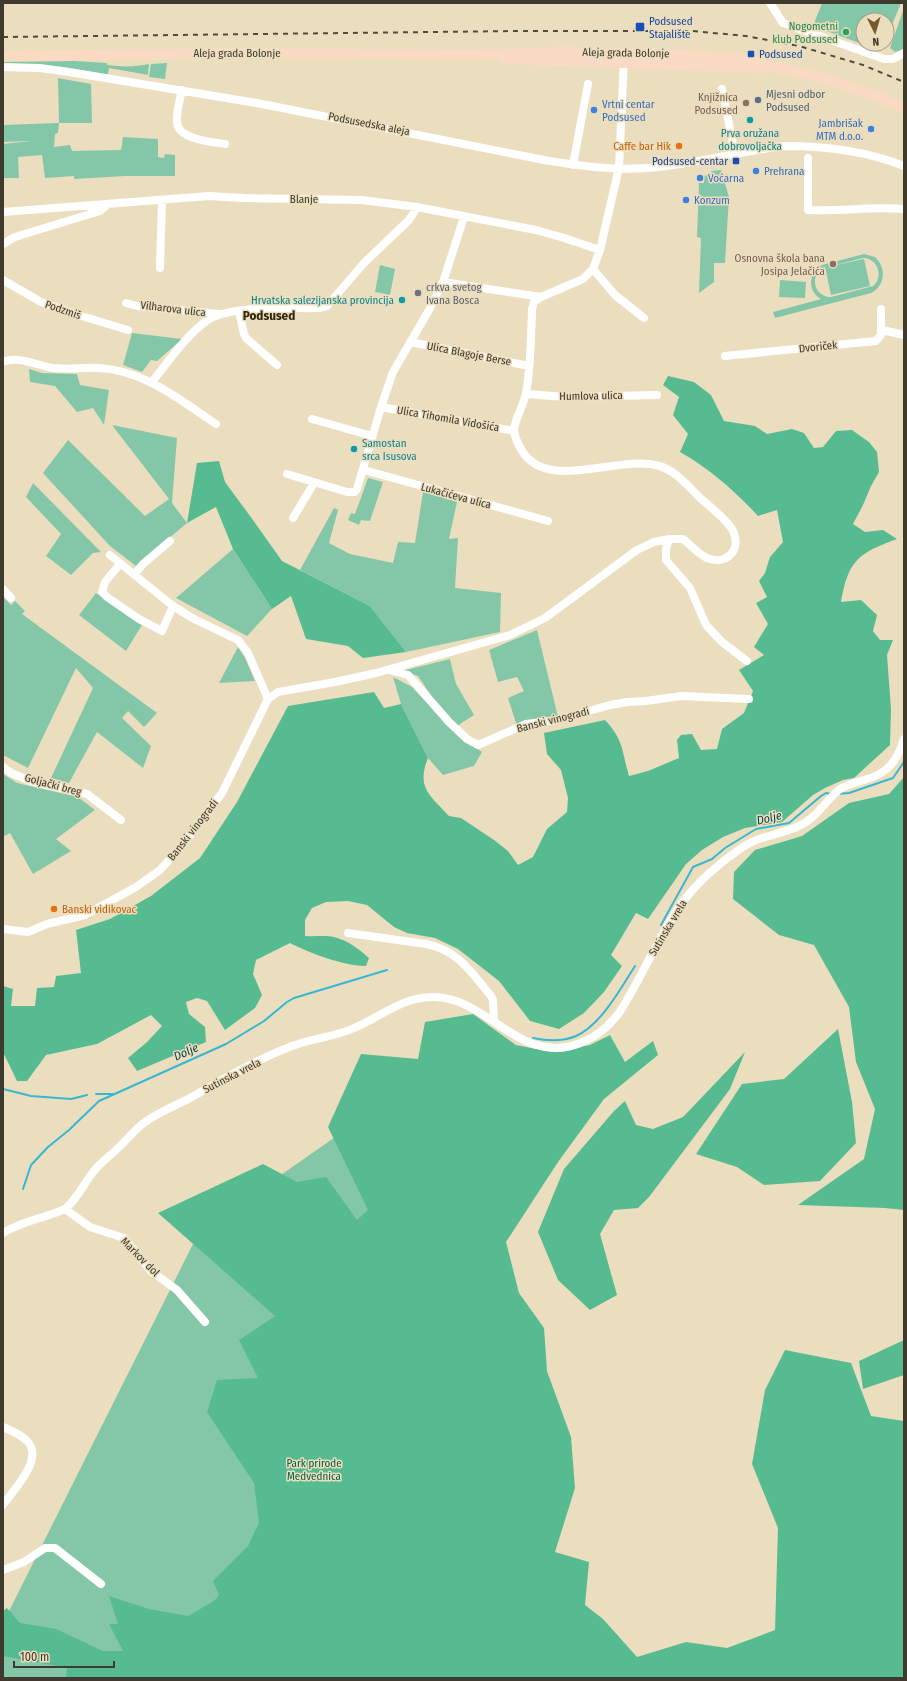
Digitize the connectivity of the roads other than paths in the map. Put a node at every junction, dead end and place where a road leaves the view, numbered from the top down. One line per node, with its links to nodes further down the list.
1 (770, 3): 3 (street)
2 (625, 53): 4 (main road, Aleja grada Bolonje); 6 (street); 8 (main road, Aleja grada Bolonje)
3 (904, 53)
4 (471, 55): 5 (main road, Aleja grada Bolonje); 6 (main road, Aleja grada Bolonje)
5 (3, 56)
6 (624, 64): 8 (main road, Aleja grada Bolonje); 18 (street)
7 (3, 67): 11 (street, Podsusedska aleja)
8 (780, 68): 12 (main road, Aleja grada Bolonje)
9 (588, 84): 16 (street)
10 (722, 89): 14 (street)
11 (182, 90): 13 (street); 16 (street, Podsusedska aleja)
12 (904, 108)
13 (225, 144)
14 (735, 154): 17 (street, Podsusedska aleja); 18 (street, Podsusedska aleja)
15 (808, 158): 22 (street)
16 (573, 165): 18 (street, Podsusedska aleja)
17 (904, 166)
18 (619, 168): 26 (street)
19 (162, 200): 20 (street, Blanje); 21 (street, Blanje); 27 (street)
20 (107, 204): 23 (street, Blanje); 25 (street)
21 (417, 207): 24 (street, Blanje); 34 (street)
22 (904, 209)
23 (3, 212)
24 (464, 216): 26 (street, Blanje); 30 (street)
25 (3, 244)
26 (600, 250): 28 (street)
27 (160, 268)
28 (592, 269): 31 (street); 36 (street)
29 (3, 280): 37 (street, Podzmiš)
30 (443, 282): 31 (street); 40 (street)
31 (541, 297): 44 (street)
32 (126, 303): 35 (street, Vilharova ulica)
33 (881, 309): 38 (street)
34 (240, 311): 35 (street); 43 (street)
35 (220, 314): 45 (street)
36 (644, 318)
37 (128, 330)
38 (882, 330): 39 (street); 41 (street, Dvoriček)
39 (904, 336)
40 (410, 342): 44 (street, Ulica Blagoje Berse); 48 (street)
41 (725, 356)
42 (3, 362): 45 (street)
43 (277, 365)
44 (529, 366): 46 (street)
45 (152, 382): 50 (street)
46 (526, 394): 47 (street, Humlova ulica); 51 (street)
47 (657, 395)
48 (381, 407): 51 (street, Ulica Tihomila Vidošića); 52 (street)
49 (312, 419): 52 (street)
50 (216, 424)
51 (514, 431): 58 (street)
52 (372, 436): 53 (street)
53 (364, 470): 55 (street); 57 (street, Lukačićeva ulica)
54 (287, 474): 55 (street)
55 (314, 483): 56 (street)
56 (293, 518)
57 (548, 521)
58 (669, 539): 66 (street); 67 (street, Banski vinogradi)
59 (170, 541): 62 (street)
60 (110, 555): 61 (street)
61 (120, 564): 62 (street); 65 (street)
62 (134, 575): 65 (street)
63 (3, 589): 64 (street)
64 (11, 598)
65 (173, 606): 68 (street)
66 (747, 661)
67 (389, 670): 68 (street, Banski vinogradi); 69 (street, Banski vinogradi)
68 (268, 699): 73 (street, Banski vinogradi)
69 (749, 699)
70 (904, 739): 75 (street, Sutinska vrela)
71 (3, 767): 72 (street, Goljački breg)
72 (121, 820)
73 (3, 929)
74 (348, 933): 75 (street)
75 (494, 1021): 76 (street, Sutinska vrela)
76 (65, 1209): 77 (street, Sutinska vrela); 78 (street, Markov dol)
77 (3, 1233)
78 (205, 1322)
79 (3, 1427): 80 (street)
80 (3, 1505)
81 (3, 1570): 82 (street)
82 (101, 1584)

